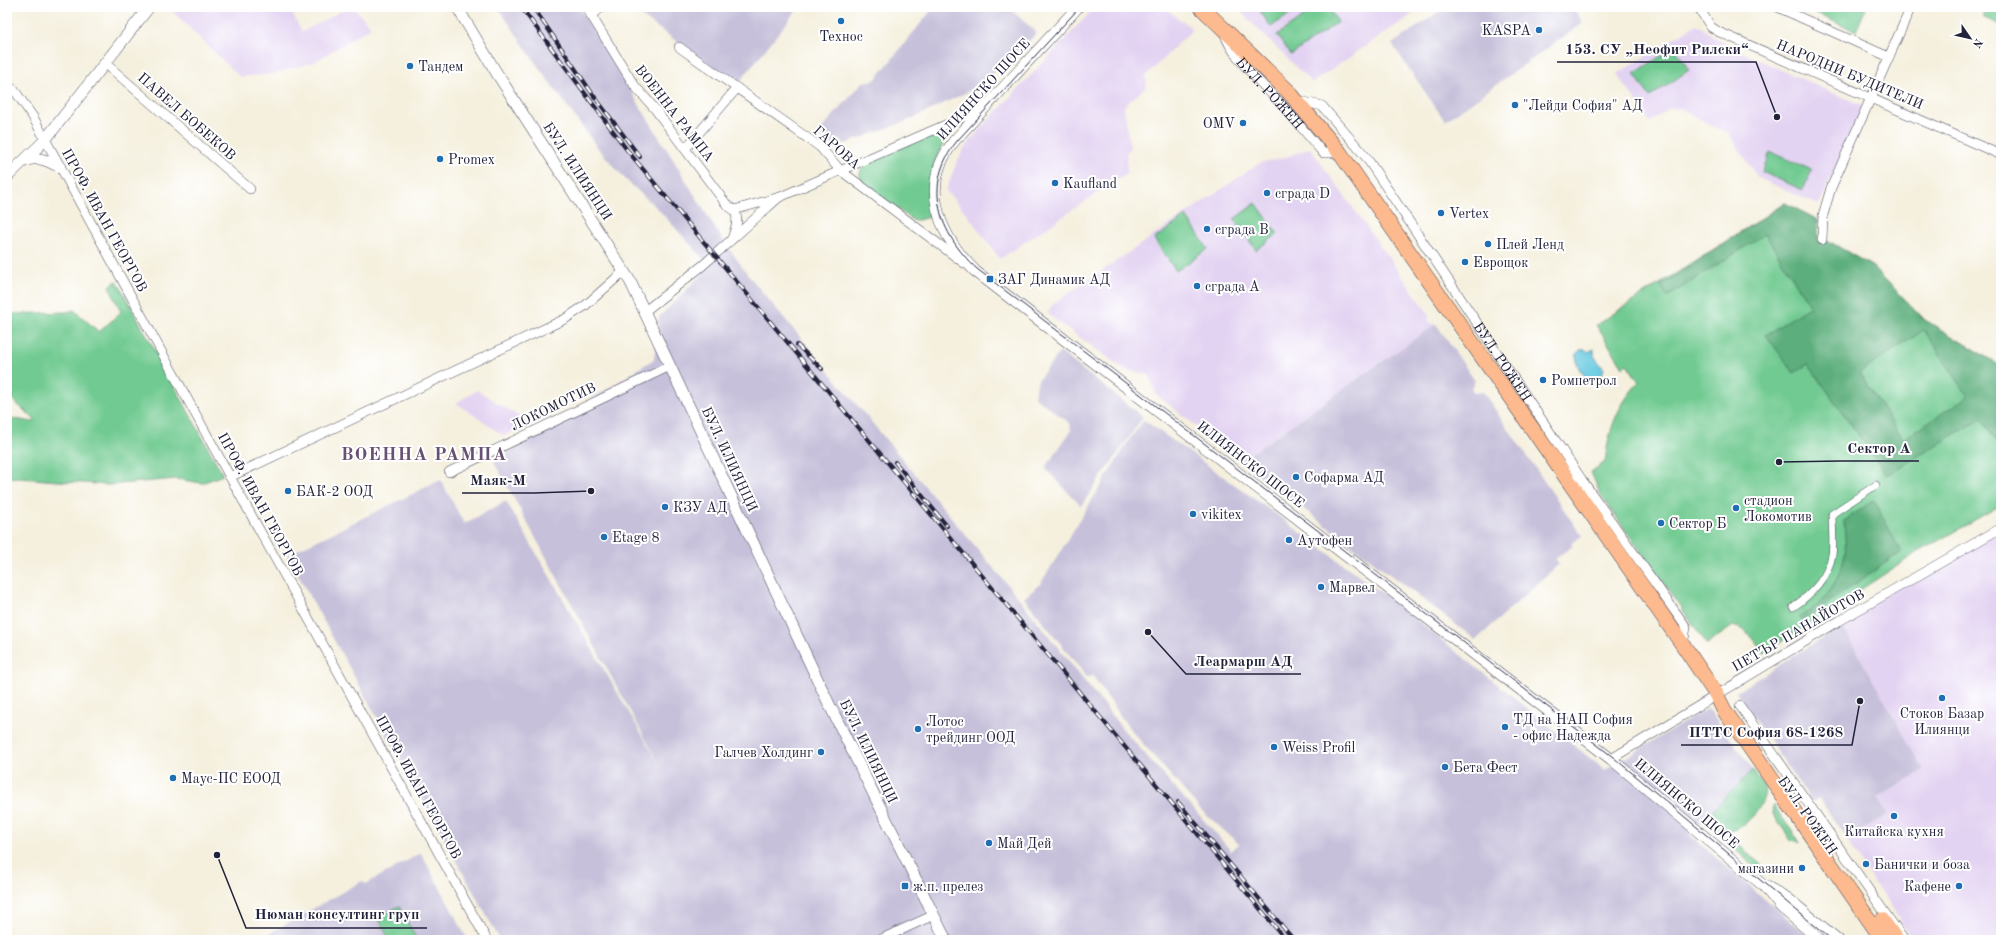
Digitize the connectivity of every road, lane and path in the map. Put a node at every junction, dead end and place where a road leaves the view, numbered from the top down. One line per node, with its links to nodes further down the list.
1 (149, 7): 14 (street)
2 (457, 7): 33 (street, БУЛ. ИЛИЯНЦИ)
3 (586, 7): 10 (street, ВОЕННА РАМПА)
4 (602, 7): 10 (street)
5 (1078, 7): 19 (street, ИЛИЯНСКО ШОСЕ)
6 (1201, 7): 11 (main road, БУЛ. РОЖЕН)
7 (1698, 7): 17 (street, НАРОДНИ БУДИТЕЛИ)
8 (1777, 7): 13 (street)
9 (1911, 7): 13 (street)
10 (591, 16): 21 (street, ВОЕННА РАМПА)
11 (1224, 29): 18 (main road, БУЛ. РОЖЕН); 22 (street, БУЛ. РОЖЕН)
12 (679, 47): 16 (street, ГАРОВА)
13 (1889, 57): 17 (street)
14 (106, 64): 20 (street); 28 (street, ПАВЕЛ БОБЕКОВ)
15 (7, 84): 20 (street, ПРОФ. ИВАН ГЕОРГОВ)
16 (737, 88): 21 (street); 26 (street, ГАРОВА)
17 (1871, 98): 23 (street, НАРОДНИ БУДИТЕЛИ); 32 (street)
18 (1296, 100): 22 (main road, БУЛ. РОЖЕН); 42 (street, БУЛ. РОЖЕН)
19 (985, 107): 26 (street); 34 (street, ИЛИЯНСКО ШОСЕ)
20 (45, 140): 24 (street); 25 (street, ПРОФ. ИВАН ГЕОРГОВ)
21 (686, 148): 30 (street, ВОЕННА РАМПА)
22 (1340, 153): 42 (main road, БУЛ. РОЖЕН)
23 (2001, 156)
24 (24, 161): 25 (street); 27 (street)
25 (60, 167): 38 (street, ПРОФ. ИВАН ГЕОРГОВ)
26 (840, 170): 29 (street); 34 (street, ГАРОВА)
27 (7, 177)
28 (250, 189)
29 (780, 196): 30 (street); 31 (street)
30 (731, 207): 31 (street)
31 (732, 239): 35 (street)
32 (1822, 240)
33 (624, 271): 35 (street, БУЛ. ИЛИЯНЦИ); 38 (street)
34 (975, 271): 45 (street, ИЛИЯНСКО ШОСЕ)
35 (646, 311): 36 (street, БУЛ. ИЛИЯНЦИ)
36 (670, 366): 37 (street, ЛОКОМОТИВ); 47 (street, БУЛ. ИЛИЯНЦИ)
37 (449, 472)
38 (230, 477): 48 (street, ПРОФ. ИВАН ГЕОРГОВ)
39 (1876, 485): 41 (street)
40 (2001, 528): 43 (street, ПЕТЪР ПАНАЙОТОВ)
41 (1793, 607)
42 (1683, 645): 43 (main road, БУЛ. РОЖЕН)
43 (1716, 694): 45 (street, ПЕТЪР ПАНАЙОТОВ); 53 (main road, БУЛ. РОЖЕН); 54 (main road, БУЛ. РОЖЕН)
44 (1740, 706): 55 (street, БУЛ. РОЖЕН)
45 (1611, 759): 46 (street, ИЛИЯНСКО ШОСЕ)
46 (1764, 886): 51 (street, ИЛИЯНСКО ШОСЕ); 52 (street, ИЛИЯНСКО ШОСЕ)
47 (934, 915): 49 (street); 50 (street, БУЛ. ИЛИЯНЦИ)
48 (487, 940)
49 (879, 940)
50 (946, 940)
51 (1820, 940)
52 (1838, 940)
53 (1883, 940)
54 (1896, 940)
55 (1904, 940)

